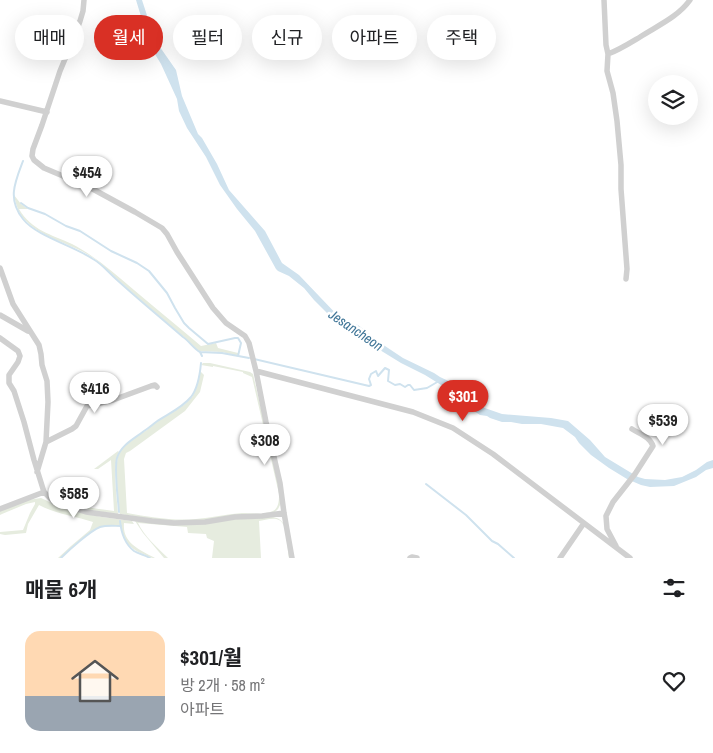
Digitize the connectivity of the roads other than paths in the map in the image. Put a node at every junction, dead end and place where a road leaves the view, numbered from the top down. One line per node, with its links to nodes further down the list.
1 (84, 0): 6 (street)
2 (690, 0): 4 (street)
3 (603, 1): 4 (street)
4 (608, 54): 8 (street)
5 (0, 101): 6 (street)
6 (47, 112): 12 (street)
7 (0, 268): 10 (street)
8 (626, 279)
9 (0, 314): 10 (street)
10 (31, 333): 15 (street)
11 (0, 338): 16 (street)
12 (256, 371): 19 (street); 20 (street)
13 (157, 387): 15 (street)
14 (632, 429): 21 (street)
15 (46, 442): 16 (street)
16 (37, 472): 17 (street)
17 (44, 492): 18 (street); 19 (street)
18 (0, 509)
19 (284, 513): 22 (street)
20 (584, 523): 21 (street); 25 (street)
21 (619, 550): 26 (street)
22 (292, 558)
23 (410, 558): 24 (street)
24 (417, 558)
25 (560, 558)
26 (630, 558)

